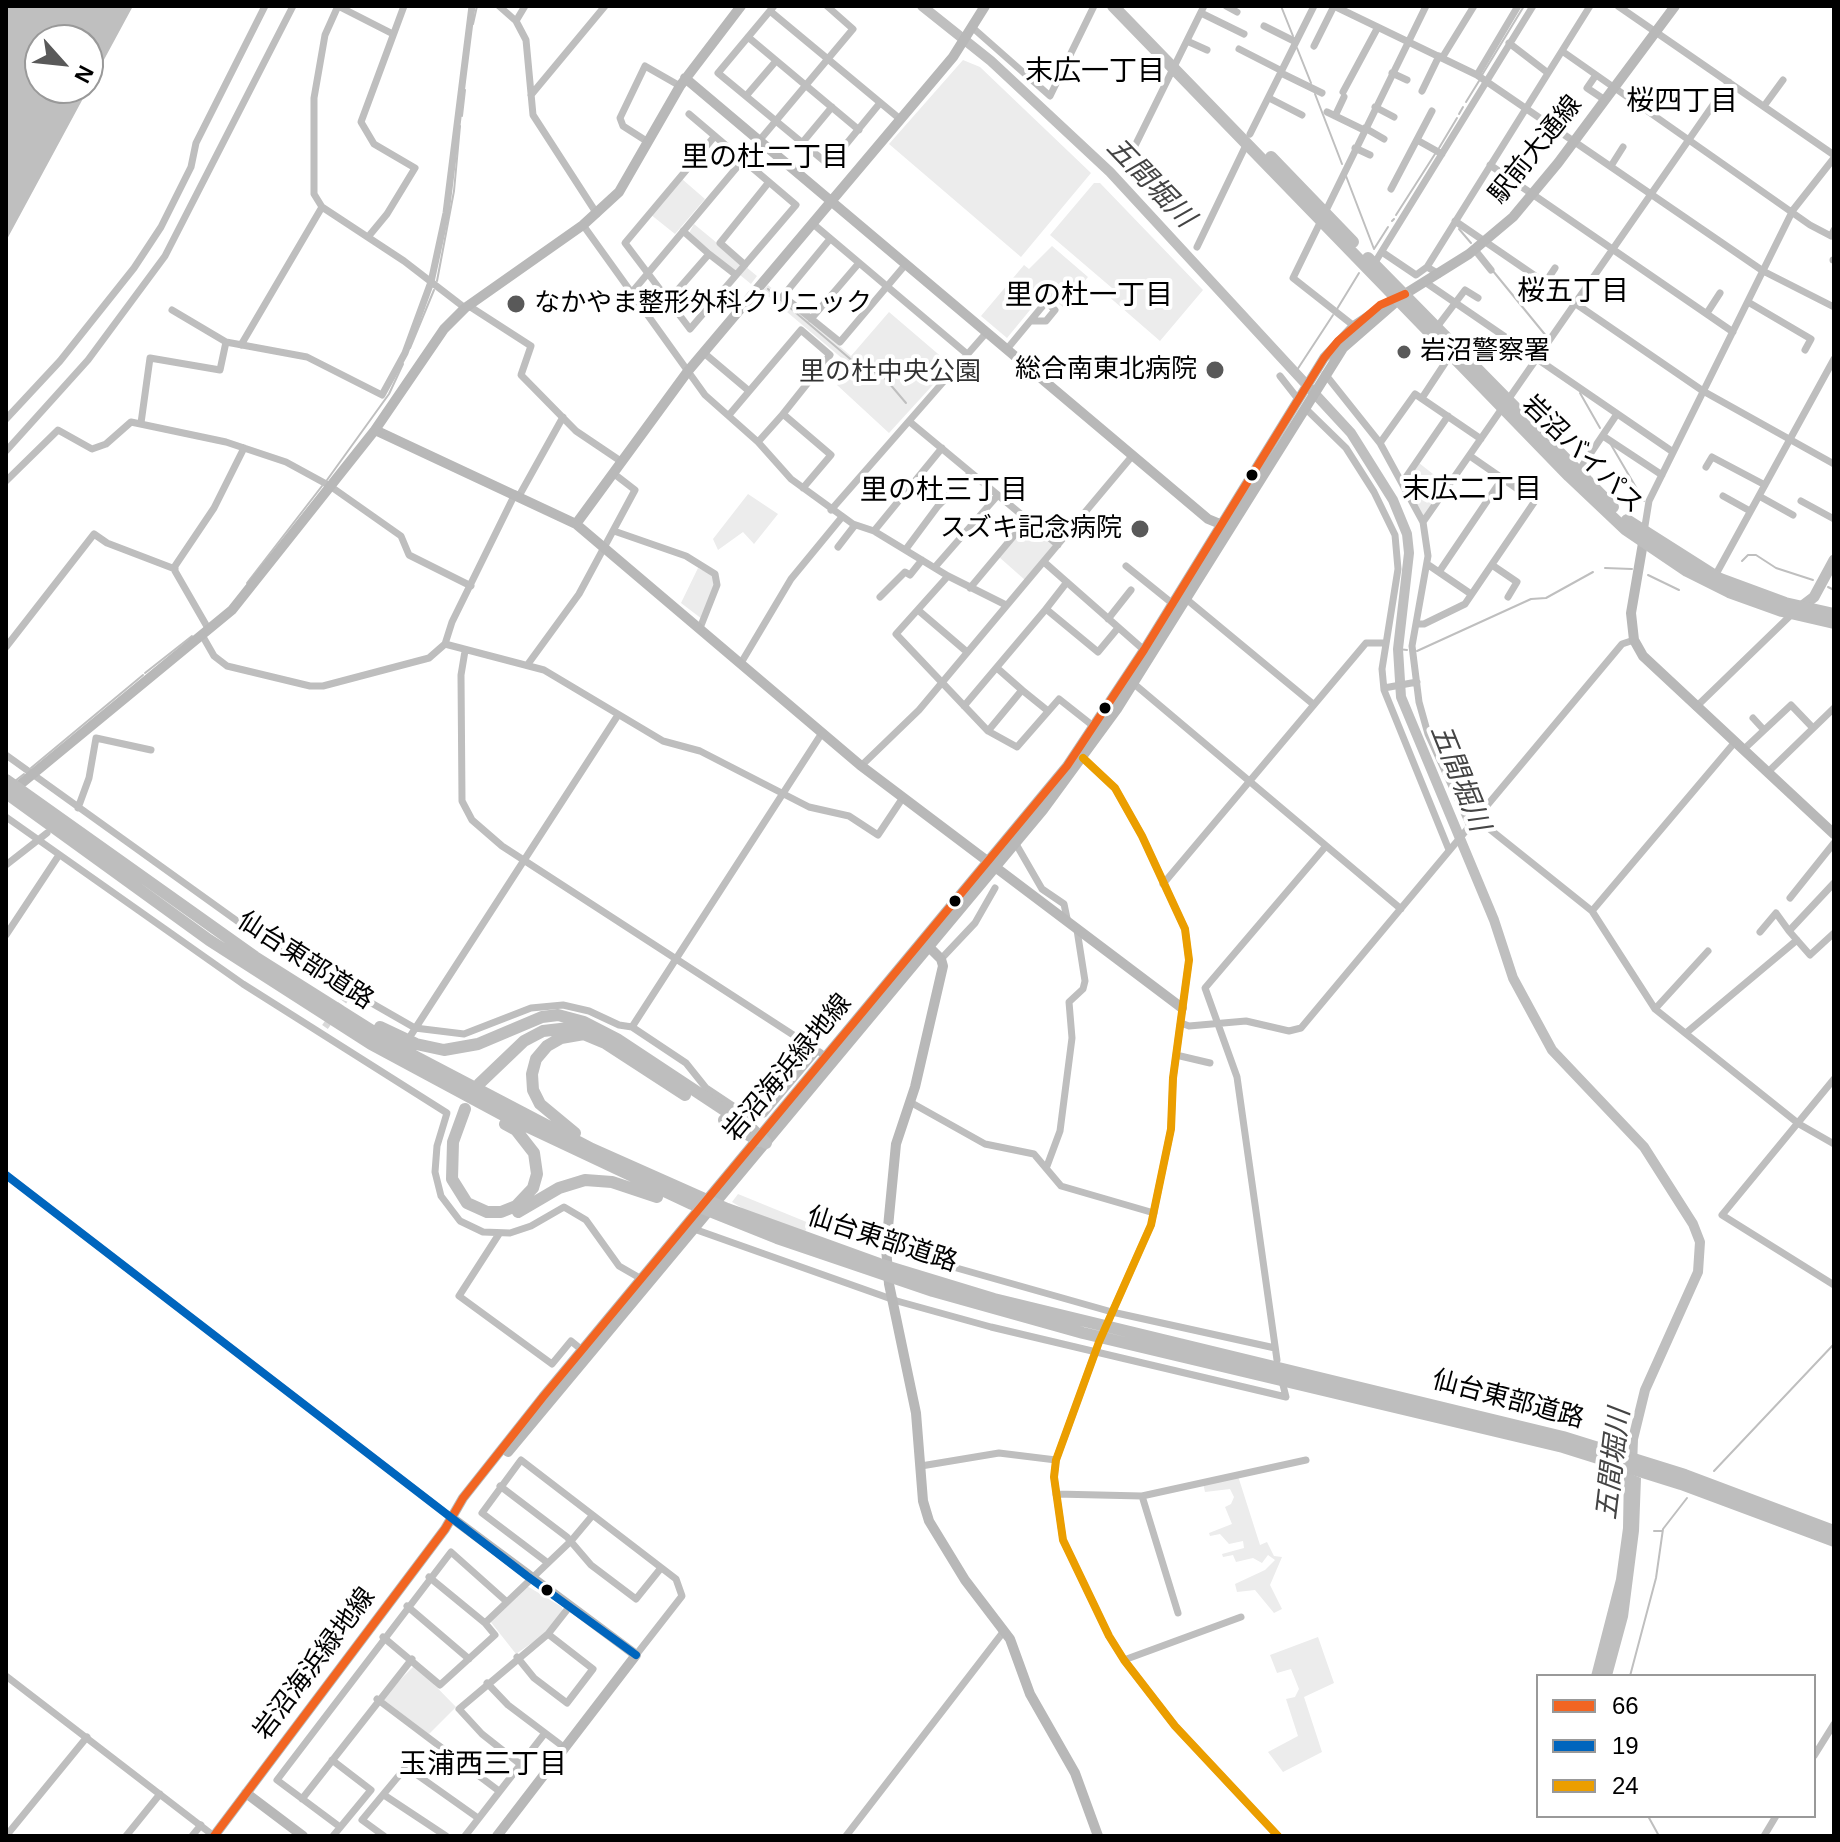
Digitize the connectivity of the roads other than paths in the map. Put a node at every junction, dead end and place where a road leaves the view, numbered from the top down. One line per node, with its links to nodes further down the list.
1 (265, 6): 173 (street)
2 (293, 6): 184 (street)
3 (404, 6): 32 (street)
4 (472, 6): 129 (street)
5 (499, 6): 27 (street)
6 (525, 6): 27 (street)
7 (605, 6): 61 (street)
8 (741, 6): 55 (street)
9 (827, 6): 44 (street)
10 (985, 6): 30 (street)
11 (1094, 6): 30 (street)
12 (1113, 6): 46 (highway, 岩沼バイパス)
13 (1123, 6): 46 (highway, 岩沼バイパス)
14 (1226, 6): 26 (street)
15 (1314, 6): 37 (street)
16 (1334, 6): 29 (street); 39 (street)
17 (1426, 6): 36 (street)
18 (1474, 6): 43 (street)
19 (1518, 6): 50 (street)
20 (1533, 6): 38 (street)
21 (1590, 6): 42 (street)
22 (1618, 6): 31 (street)
23 (1675, 6): 31 (street, 駅前大通線)
24 (772, 8): 34 (street); 44 (street)
25 (1202, 9): 33 (street); 35 (street)
26 (1237, 12)
27 (516, 21): 61 (street)
28 (1264, 26): 37 (street)
29 (1378, 27): 36 (street); 76 (street)
30 (972, 29): 74 (street)
31 (1656, 32): 56 (street); 58 (street, 駅前大通線)
32 (391, 33): 101 (street); 110 (street)
33 (1244, 34)
34 (748, 37): 45 (street); 62 (street)
35 (1187, 41): 41 (street); 46 (street)
36 (1408, 41): 43 (street); 48 (street)
37 (1296, 42): 47 (street)
38 (1509, 43): 49 (street); 54 (street)
39 (1314, 46)
40 (1239, 49): 47 (street)
41 (1207, 50)
42 (1562, 51): 49 (street); 51 (street)
43 (1440, 57): 50 (street); 59 (street)
44 (828, 59): 57 (street); 65 (street)
45 (776, 61): 57 (street); 62 (street)
46 (1176, 65): 80 (highway, 岩沼バイパス); 95 (street)
47 (1282, 72): 60 (street); 63 (street)
48 (1392, 73): 52 (street); 68 (street)
49 (1548, 73): 69 (street)
50 (1477, 75): 54 (street)
51 (1596, 75): 58 (street); 64 (street)
52 (1407, 80)
53 (1783, 80): 66 (street)
54 (1486, 81): 69 (street); 89 (street)
55 (682, 82): 82 (street); 85 (street); 85 (street)
56 (1729, 82): 66 (street); 79 (street)
57 (806, 85): 67 (street); 75 (street)
58 (1615, 87): 64 (street, 駅前大通線); 79 (street)
59 (1422, 91)
60 (1322, 93)
61 (531, 95): 103 (street)
62 (746, 96): 75 (street)
63 (1269, 98): 72 (street); 80 (street)
64 (1605, 100): 84 (street, 駅前大通線)
65 (880, 103): 74 (street); 77 (street)
66 (1764, 106): 91 (street)
67 (832, 107): 77 (street); 86 (street)
68 (1375, 107): 73 (street); 76 (street)
69 (1525, 108): 84 (street); 93 (street)
70 (1432, 111): 83 (street)
71 (689, 114): 78 (street)
72 (1302, 115)
73 (1394, 117)
74 (900, 119): 100 (street)
75 (775, 121): 82 (street); 86 (street)
76 (1364, 129): 81 (street); 88 (street)
77 (859, 130): 86 (street)
78 (714, 137): 92 (street); 126 (street)
79 (1689, 138): 98 (street); 102 (street)
80 (1248, 139): 104 (highway, 岩沼バイパス); 113 (street)
81 (1384, 139)
82 (759, 140): 92 (street); 100 (street)
83 (1417, 140): 89 (street); 97 (street)
84 (1574, 141): 94 (street); 99 (street, 駅前大通線)
85 (648, 142): 103 (street)
86 (802, 143)
87 (1623, 147): 94 (street)
88 (1355, 148): 90 (street); 104 (street)
89 (1442, 154): 116 (street)
90 (1370, 155)
91 (1834, 156): 102 (street)
92 (742, 160): 96 (street); 109 (street)
93 (1490, 165): 99 (street); 105 (street)
94 (1611, 166): 98 (street)
95 (1124, 168)
96 (769, 182): 121 (street); 121 (street)
97 (1391, 189)
98 (1651, 193): 114 (street); 125 (street)
99 (1533, 195): 112 (street, 駅前大通線); 114 (street)
100 (830, 201): 106 (street); 119 (street)
101 (322, 207): 110 (street); 152 (street)
102 (1793, 210): 108 (street); 125 (street)
103 (597, 214): 107 (street)
104 (1322, 216): 120 (highway, 岩沼バイパス); 135 (highway, 岩沼バイパス); 147 (street)
105 (1455, 221): 112 (street); 122 (street)
106 (812, 223): 111 (street); 155 (street)
107 (583, 225): 133 (street); 141 (street)
108 (1834, 230)
109 (683, 231): 117 (street); 126 (street)
110 (368, 237): 129 (street)
111 (830, 239): 118 (street); 145 (street)
112 (1485, 242): 115 (street, 駅前大通線); 131 (street)
113 (1197, 247)
114 (1612, 249): 140 (street); 144 (street)
115 (1475, 250): 124 (street); 127 (street, 駅前大通線)
116 (1382, 252): 120 (street); 122 (street)
117 (709, 254): 128 (street); 137 (street)
118 (859, 263): 132 (street); 145 (street)
119 (906, 264): 132 (street); 149 (street)
120 (1374, 264): 135 (highway, 岩沼バイパス)
121 (745, 265): 128 (street)
122 (1427, 267): 127 (street)
123 (1555, 268): 131 (street)
124 (1491, 270)
125 (1763, 271): 138 (street); 142 (street)
126 (648, 273): 133 (street); 137 (street)
127 (1439, 274): 130 (street, 駅前大通線)
128 (736, 275): 137 (street)
129 (431, 282): 141 (street); 152 (street)
130 (1425, 282): 135 (street, 駅前大通線); 139 (street)
131 (1545, 283): 140 (street)
132 (886, 287): 145 (street); 156 (street)
133 (633, 291): 160 (street)
134 (1720, 293): 144 (street)
135 (1400, 297): 147 (street); 148 (highway, 岩沼バイパス); 157 (highway, 岩沼バイパス); 161 (street)
136 (1478, 298): 139 (street)
137 (668, 301)
138 (1748, 302): 150 (street); 154 (street)
139 (1455, 303): 148 (street); 158 (street)
140 (1575, 303): 158 (street); 164 (street)
141 (467, 307): 172 (street); 176 (street)
142 (1834, 307)
143 (172, 310): 151 (street)
144 (1707, 313): 150 (street)
145 (811, 319)
146 (1031, 321): 153 (street)
147 (1354, 326): 161 (street)
148 (1437, 327): 167 (highway, 岩沼バイパス)
149 (987, 332): 153 (street); 156 (street)
150 (1733, 332): 164 (street)
151 (226, 342): 152 (street); 175 (street)
152 (241, 345)
153 (1007, 349): 186 (street)
154 (1805, 350)
155 (704, 353): 160 (street); 163 (street)
156 (967, 354): 174 (street)
157 (1451, 354): 165 (street); 167 (highway, 岩沼バイパス)
158 (1536, 359): 167 (street); 169 (street)
159 (1834, 359): 179 (street)
160 (688, 371): 170 (street); 188 (street)
161 (1319, 373): 166 (street, 岩沼海浜緑地線); 181 (street)
162 (1280, 376): 166 (street)
163 (749, 391): 168 (street); 170 (street)
164 (1703, 391): 179 (street); 185 (street)
165 (1422, 398): 171 (street); 181 (street)
166 (1302, 401): 215 (street, 岩沼海浜緑地線); 255 (street)
167 (1504, 404): 178 (street); 191 (highway, 岩沼バイパス); 218 (highway, 岩沼バイパス)
168 (783, 414): 180 (street); 200 (street)
169 (1617, 414): 177 (street); 185 (street)
170 (729, 415): 180 (street)
171 (1448, 416): 178 (street); 197 (street)
172 (563, 417): 188 (street); 201 (street)
173 (6, 419)
174 (910, 422): 183 (street); 206 (street)
175 (141, 423): 182 (street); 196 (street)
176 (375, 430): 199 (street); 201 (street)
177 (1603, 436): 191 (street); 194 (street)
178 (1481, 439): 187 (street)
179 (1789, 439): 189 (street); 198 (street)
180 (758, 442): 200 (street)
181 (1380, 443): 197 (street)
182 (244, 448): 199 (street); 230 (street)
183 (942, 448): 193 (street); 217 (street)
184 (6, 451)
185 (1673, 452): 194 (street)
186 (1133, 455): 215 (street); 219 (street)
187 (1470, 456): 195 (street); 212 (street)
188 (622, 462): 192 (street)
189 (1834, 464)
190 (1706, 467): 198 (street)
191 (1578, 472): 218 (highway, 岩沼バイパス)
192 (613, 473): 213 (street); 216 (street)
193 (971, 473): 202 (street); 222 (street)
194 (1662, 475): 218 (street)
195 (1502, 479): 227 (street); 231 (street)
196 (6, 481)
197 (1402, 483): 212 (street)
198 (1765, 485): 204 (street)
199 (330, 486): 235 (street); 253 (street)
200 (803, 488): 206 (street)
201 (517, 495): 213 (street); 235 (street)
202 (998, 495): 211 (street); 229 (street)
203 (1723, 496): 207 (street)
204 (1759, 496): 207 (street); 208 (street)
205 (1801, 501): 210 (street)
206 (831, 510): 209 (street)
207 (1750, 511): 233 (street)
208 (1793, 515)
209 (842, 517): 214 (street); 261 (street)
210 (1834, 519)
211 (1027, 520): 219 (street); 236 (street)
212 (1423, 522): 226 (street)
213 (576, 524): 221 (street)
214 (855, 525): 217 (street); 220 (street)
215 (1224, 526): 241 (street, 岩沼海浜緑地線); 242 (street, 岩沼海浜緑地線)
216 (614, 531): 221 (street); 251 (street)
217 (874, 531): 222 (street)
218 (1644, 538): 233 (highway, 岩沼バイパス); 246 (highway, 岩沼バイパス); 254 (street)
219 (1058, 545): 225 (street)
220 (838, 547)
221 (605, 548): 251 (street); 262 (street)
222 (906, 549): 223 (street)
223 (922, 560): 229 (street); 239 (street)
224 (1834, 560): 246 (main road)
225 (1044, 562): 234 (street); 243 (street)
226 (1427, 564): 231 (street); 250 (street)
227 (1492, 565): 238 (street); 240 (street)
228 (1126, 566): 242 (street)
229 (935, 567): 232 (street)
230 (175, 569): 253 (street); 257 (street)
231 (1439, 572): 238 (street)
232 (948, 576): 236 (street); 245 (street)
233 (1715, 576): 246 (highway, 岩沼バイパス)
234 (1067, 582): 244 (street); 248 (street)
235 (471, 586): 256 (street)
236 (970, 588): 243 (street)
237 (1131, 590): 248 (street)
238 (1471, 594): 250 (street)
239 (880, 597)
240 (1508, 597)
241 (1185, 598): 265 (street, 岩沼海浜緑地線); 269 (street)
242 (1173, 604): 258 (street, 岩沼海浜緑地線)
243 (1006, 605): 260 (street)
244 (1046, 609): 252 (street); 263 (street)
245 (918, 610): 260 (street); 264 (street)
246 (1797, 610): 247 (highway, 岩沼バイパス); 249 (highway, 岩沼バイパス); 271 (street)
247 (1834, 614)
248 (1108, 619): 252 (street)
249 (1834, 623)
250 (1417, 624): 266 (street)
251 (700, 628): 261 (street)
252 (1118, 628): 258 (street)
253 (205, 633): 256 (street); 276 (street)
254 (1634, 640): 271 (street); 299 (street)
255 (1385, 643): 267 (street); 269 (street)
256 (445, 644): 259 (street)
257 (6, 647)
258 (1144, 650): 278 (street, 岩沼海浜緑地線)
259 (465, 651): 262 (street); 309 (street)
260 (967, 652): 264 (street)
261 (741, 663): 281 (street)
262 (528, 664): 274 (street)
263 (997, 668): 268 (street); 270 (street)
264 (943, 681): 270 (street); 287 (street)
265 (1133, 683): 278 (street, 岩沼海浜緑地線); 291 (street)
266 (1416, 683): 267 (street); 300 (street)
267 (1385, 688): 307 (street)
268 (1022, 690): 273 (street); 280 (street)
269 (1313, 704): 291 (street)
270 (964, 706): 280 (street)
271 (1696, 707): 283 (street)
272 (1834, 708): 277 (street)
273 (1048, 711): 278 (street); 280 (street)
274 (618, 715): 292 (street); 309 (street)
275 (1753, 718): 279 (street)
276 (98, 719): 282 (street); 289 (street)
277 (1813, 728): 279 (street); 288 (street)
278 (1098, 730): 286 (street, 岩沼海浜緑地線); 311 (street, 岩沼海浜緑地線)
279 (1764, 730): 283 (street)
280 (988, 731)
281 (822, 733): 287 (street); 292 (street)
282 (96, 738): 284 (street); 296 (street)
283 (1739, 746): 288 (street); 317 (street)
284 (151, 750)
285 (6, 755): 289 (street)
286 (1083, 758): 305 (street, 岩沼海浜緑地線); 313 (street)
287 (861, 766): 294 (street)
288 (1768, 772): 302 (street)
289 (31, 775): 293 (street); 296 (street)
290 (6, 780): 295 (highway, 仙台東部道路)
291 (1250, 781): 306 (street); 313 (street)
292 (782, 793): 294 (street); 329 (street)
293 (6, 795): 295 (highway, 仙台東部道路)
294 (902, 799): 311 (street)
295 (33, 806): 327 (highway, 仙台東部道路); 337 (highway, 仙台東部道路)
296 (76, 807): 297 (street); 325 (street)
297 (67, 813)
298 (6, 817): 303 (street)
299 (1477, 819): 300 (street); 317 (street)
300 (1470, 827): 307 (street)
301 (47, 833): 303 (street)
302 (1834, 834)
303 (40, 841): 308 (street); 310 (street)
304 (1834, 843): 315 (street)
305 (1016, 844): 311 (street, 岩沼海浜緑地線); 318 (street)
306 (1326, 846): 316 (street); 335 (street)
307 (1450, 848): 316 (street)
308 (59, 855): 322 (street); 331 (street)
309 (524, 860): 329 (street); 339 (street)
310 (6, 865)
311 (992, 866): 318 (street); 324 (street, 岩沼海浜緑地線)
312 (1834, 883): 319 (street)
313 (1163, 884): 332 (street)
314 (995, 888): 328 (street)
315 (1790, 898)
316 (1401, 909): 335 (street)
317 (1592, 911): 333 (street)
318 (1073, 927): 332 (street); 350 (street)
319 (1789, 931): 320 (street); 323 (street)
320 (1760, 932)
321 (1834, 933): 323 (street)
322 (6, 935)
323 (1797, 940): 340 (street)
324 (926, 945): 328 (street); 343 (street, 岩沼海浜緑地線)
325 (272, 946): 327 (street); 339 (street)
326 (1708, 951): 333 (street)
327 (261, 956): 334 (highway); 352 (highway, 仙台東部道路)
328 (941, 959): 346 (street)
329 (676, 960): 338 (street); 343 (street)
330 (249, 976): 331 (street)
331 (243, 984): 337 (street)
332 (1182, 1008): 336 (street)
333 (1655, 1009): 340 (street)
334 (574, 1020): 341 (highway); 348 (highway)
335 (1218, 1022): 336 (street); 367 (street)
336 (1181, 1023): 342 (street)
337 (323, 1025): 352 (highway, 仙台東部道路); 352 (highway); 356 (street)
338 (632, 1027): 339 (street); 343 (street)
339 (413, 1032)
340 (1686, 1033): 347 (street)
341 (587, 1034): 348 (highway); 352 (highway)
342 (1176, 1055): 344 (street); 353 (street)
343 (826, 1056): 348 (street, 岩沼海浜緑地線)
344 (1210, 1063)
345 (1834, 1079): 347 (street)
346 (910, 1102): 350 (street); 357 (street)
347 (1799, 1124): 349 (street); 361 (street)
348 (761, 1139): 355 (street, 岩沼海浜緑地線); 359 (street, 岩沼海浜緑地線)
349 (1834, 1144)
350 (1047, 1166): 353 (street)
351 (6, 1175): 380 (street)
352 (693, 1203): 354 (highway, 仙台東部道路)
353 (1154, 1213): 364 (street)
354 (722, 1215): 358 (highway, 仙台東部道路); 358 (highway, 仙台東部道路)
355 (694, 1229): 359 (street, 岩沼海浜緑地線); 363 (street)
356 (499, 1234): 359 (street); 368 (street)
357 (886, 1248): 360 (street); 363 (street)
358 (880, 1269): 378 (highway, 仙台東部道路)
359 (646, 1281): 368 (street, 岩沼海浜緑地線); 380 (street, 岩沼海浜緑地線)
360 (1004, 1283): 362 (street); 364 (street)
361 (1834, 1285)
362 (1001, 1293)
363 (893, 1300): 366 (street); 374 (street)
364 (1112, 1312): 367 (street); 369 (street)
365 (994, 1318): 366 (street)
366 (991, 1327): 369 (street)
367 (1275, 1348): 370 (street)
368 (582, 1350): 380 (street, 岩沼海浜緑地線)
369 (1095, 1353): 371 (street); 372 (street)
370 (1277, 1360)
371 (1283, 1385)
372 (1056, 1460): 374 (street); 376 (street)
373 (1306, 1460): 377 (street)
374 (921, 1466): 394 (street)
375 (500, 1486): 379 (street); 382 (street); 384 (street)
376 (1056, 1494): 377 (street); 401 (street)
377 (1142, 1496): 391 (street)
378 (1746, 1502): 381 (highway, 仙台東部道路); 383 (highway, 仙台東部道路)
379 (592, 1516): 382 (street); 385 (street)
380 (452, 1518): 387 (street); 413 (street, 岩沼海浜緑地線)
381 (1834, 1531)
382 (571, 1541): 384 (street); 385 (street)
383 (1834, 1541)
384 (548, 1563): 387 (street)
385 (661, 1568): 397 (street)
386 (429, 1577): 388 (street); 389 (street); 393 (street)
387 (531, 1579): 388 (street); 390 (street)
388 (507, 1602): 393 (street)
389 (407, 1606): 396 (street); 400 (street)
390 (570, 1606): 395 (street); 397 (street)
391 (1178, 1613)
392 (1241, 1617): 401 (street)
393 (485, 1623): 400 (street)
394 (1004, 1631): 431 (street); 432 (street)
395 (548, 1634): 398 (street); 398 (street)
396 (383, 1637): 399 (street); 416 (street)
397 (636, 1655): 408 (street)
398 (517, 1657): 403 (street)
399 (412, 1659): 400 (street); 404 (street)
400 (469, 1659)
401 (1124, 1660): 433 (street)
402 (6, 1676): 407 (street)
403 (487, 1683): 406 (street); 411 (street)
404 (377, 1699): 410 (street); 412 (street)
405 (1834, 1724): 409 (street)
406 (545, 1733): 408 (street); 411 (street)
407 (87, 1737): 414 (street); 421 (street)
408 (565, 1748): 430 (street)
409 (1816, 1753)
410 (332, 1760): 416 (street); 420 (street)
411 (520, 1764): 412 (street)
412 (499, 1791): 417 (street)
413 (246, 1793): 424 (street, 岩沼海浜緑地線); 425 (street)
414 (160, 1794): 419 (street); 422 (street)
415 (384, 1795): 417 (street); 427 (street); 428 (street)
416 (302, 1799): 420 (street)
417 (478, 1818): 429 (street)
418 (1775, 1818): 434 (street)
419 (201, 1825): 423 (street); 424 (street)
420 (340, 1827): 426 (street)
421 (6, 1836)
422 (126, 1836)
423 (192, 1836)
424 (214, 1836)
425 (303, 1836)
426 (333, 1836)
427 (384, 1836)
428 (446, 1836)
429 (465, 1836)
430 (497, 1836)
431 (846, 1836)
432 (1098, 1836)
433 (1278, 1836)
434 (1764, 1836)

